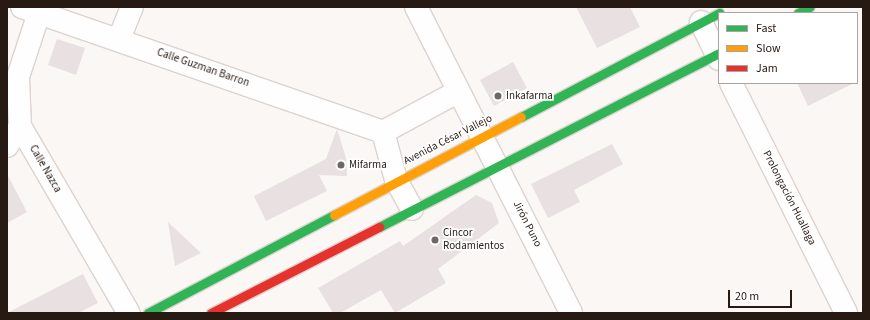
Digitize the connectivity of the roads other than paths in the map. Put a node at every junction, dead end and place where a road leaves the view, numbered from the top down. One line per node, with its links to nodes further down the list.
1 (132, 7): 9 (street)
2 (416, 7): 12 (street, Jirón Puno)
3 (731, 7): 6 (main road, Avenida César Vallejo)
4 (810, 7): 7 (main road)
5 (30, 10): 9 (street, Calle Guzman Barron); 13 (street, Calle Nazca)
6 (721, 12)
7 (800, 12)
8 (713, 16): 10 (street); 15 (main road, Avenida César Vallejo)
9 (119, 39): 14 (street, Calle Guzman Barron)
10 (718, 55): 17 (main road)
11 (732, 84): 24 (street, Prolongación Huallaga)
12 (459, 91): 14 (street); 15 (street, Jirón Puno)
13 (20, 126): 16 (street); 20 (street, Calle Nazca)
14 (383, 132): 18 (street)
15 (482, 136): 17 (street, Jirón Puno); 18 (main road, Avenida César Vallejo)
16 (7, 146)
17 (497, 165): 19 (main road); 23 (street, Jirón Puno)
18 (396, 180): 19 (street); 21 (main road, Avenida César Vallejo)
19 (412, 209): 22 (main road)
20 (129, 313)
21 (148, 313)
22 (211, 313)
23 (571, 313)
24 (846, 313)

